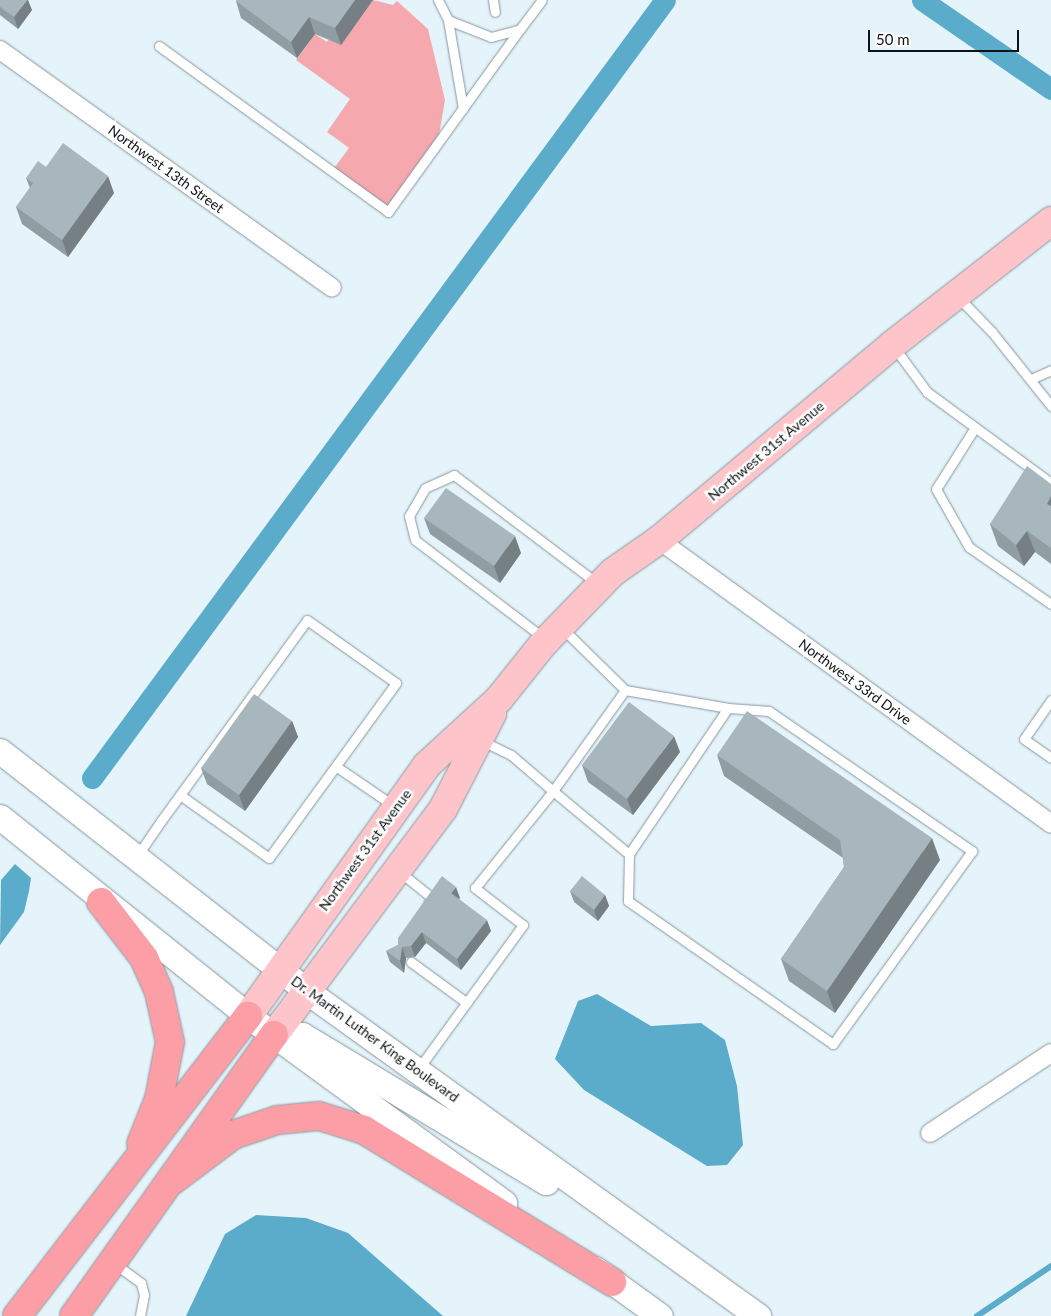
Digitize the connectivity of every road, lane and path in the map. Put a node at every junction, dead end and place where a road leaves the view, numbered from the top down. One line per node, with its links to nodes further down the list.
1 (438, 0): 5 (lane)
2 (493, 0): 4 (lane)
3 (542, 0): 6 (lane)
4 (495, 12)
5 (448, 20): 6 (lane); 9 (lane)
6 (520, 29): 9 (lane)
7 (158, 46): 9 (lane)
8 (0, 50): 11 (street, Northwest 13th Street)
9 (463, 109)
10 (1051, 221): 12 (main road, Northwest 31st Avenue)
11 (332, 288)
12 (956, 295): 13 (main road, Northwest 31st Avenue); 15 (lane)
13 (892, 345): 17 (lane); 19 (main road, Northwest 31st Avenue)
14 (1051, 370): 15 (lane)
15 (1031, 379): 16 (lane)
16 (1051, 406)
17 (974, 429): 18 (lane); 21 (lane)
18 (1051, 483)
19 (659, 540): 20 (main road, Northwest 31st Avenue); 35 (street, Northwest 33rd Drive)
20 (600, 586): 22 (main road, Northwest 31st Avenue); 22 (lane)
21 (1051, 604)
22 (553, 634): 23 (lane); 24 (main road, Northwest 31st Avenue)
23 (625, 690): 26 (lane); 31 (lane)
24 (499, 699): 27 (main road, Northwest 31st Avenue); 33 (main road, Northwest 31st Avenue)
25 (1051, 700): 29 (lane)
26 (728, 708): 36 (lane); 36 (lane)
27 (478, 739): 31 (lane); 38 (main road, Northwest 31st Avenue)
28 (0, 751): 37 (main road, Dr. Martin Luther King Boulevard)
29 (1051, 758)
30 (337, 767): 32 (lane); 32 (lane); 33 (lane)
31 (552, 790): 36 (lane); 44 (lane)
32 (180, 795): 37 (lane)
33 (396, 808): 42 (main road, Northwest 31st Avenue)
34 (0, 817): 39 (main road)
35 (1051, 824)
36 (629, 854)
37 (137, 856): 42 (main road, Dr. Martin Luther King Boulevard)
38 (398, 871): 40 (lane); 43 (main road, Northwest 31st Avenue)
39 (101, 902): 45 (main road); 50 (highway)
40 (421, 912)
41 (411, 962): 44 (lane)
42 (279, 968): 43 (main road, Dr. Martin Luther King Boulevard); 45 (main road, Northwest 31st Avenue)
43 (308, 992): 46 (main road, Northwest 31st Avenue); 48 (main road, Dr. Martin Luther King Boulevard)
44 (467, 1002): 48 (lane)
45 (248, 1016): 46 (main road); 50 (highway)
46 (274, 1035): 51 (highway); 52 (main road); 54 (main road)
47 (1051, 1054): 49 (street)
48 (417, 1071): 52 (main road, Dr. Martin Luther King Boulevard)
49 (930, 1133)
50 (130, 1173): 55 (highway)
51 (173, 1180): 53 (highway); 54 (highway)
52 (594, 1198): 59 (main road, Dr. Martin Luther King Boulevard)
53 (113, 1262): 56 (highway); 57 (lane)
54 (612, 1282): 58 (main road)
55 (17, 1316)
56 (74, 1316)
57 (140, 1316)
58 (660, 1316)
59 (758, 1316)

